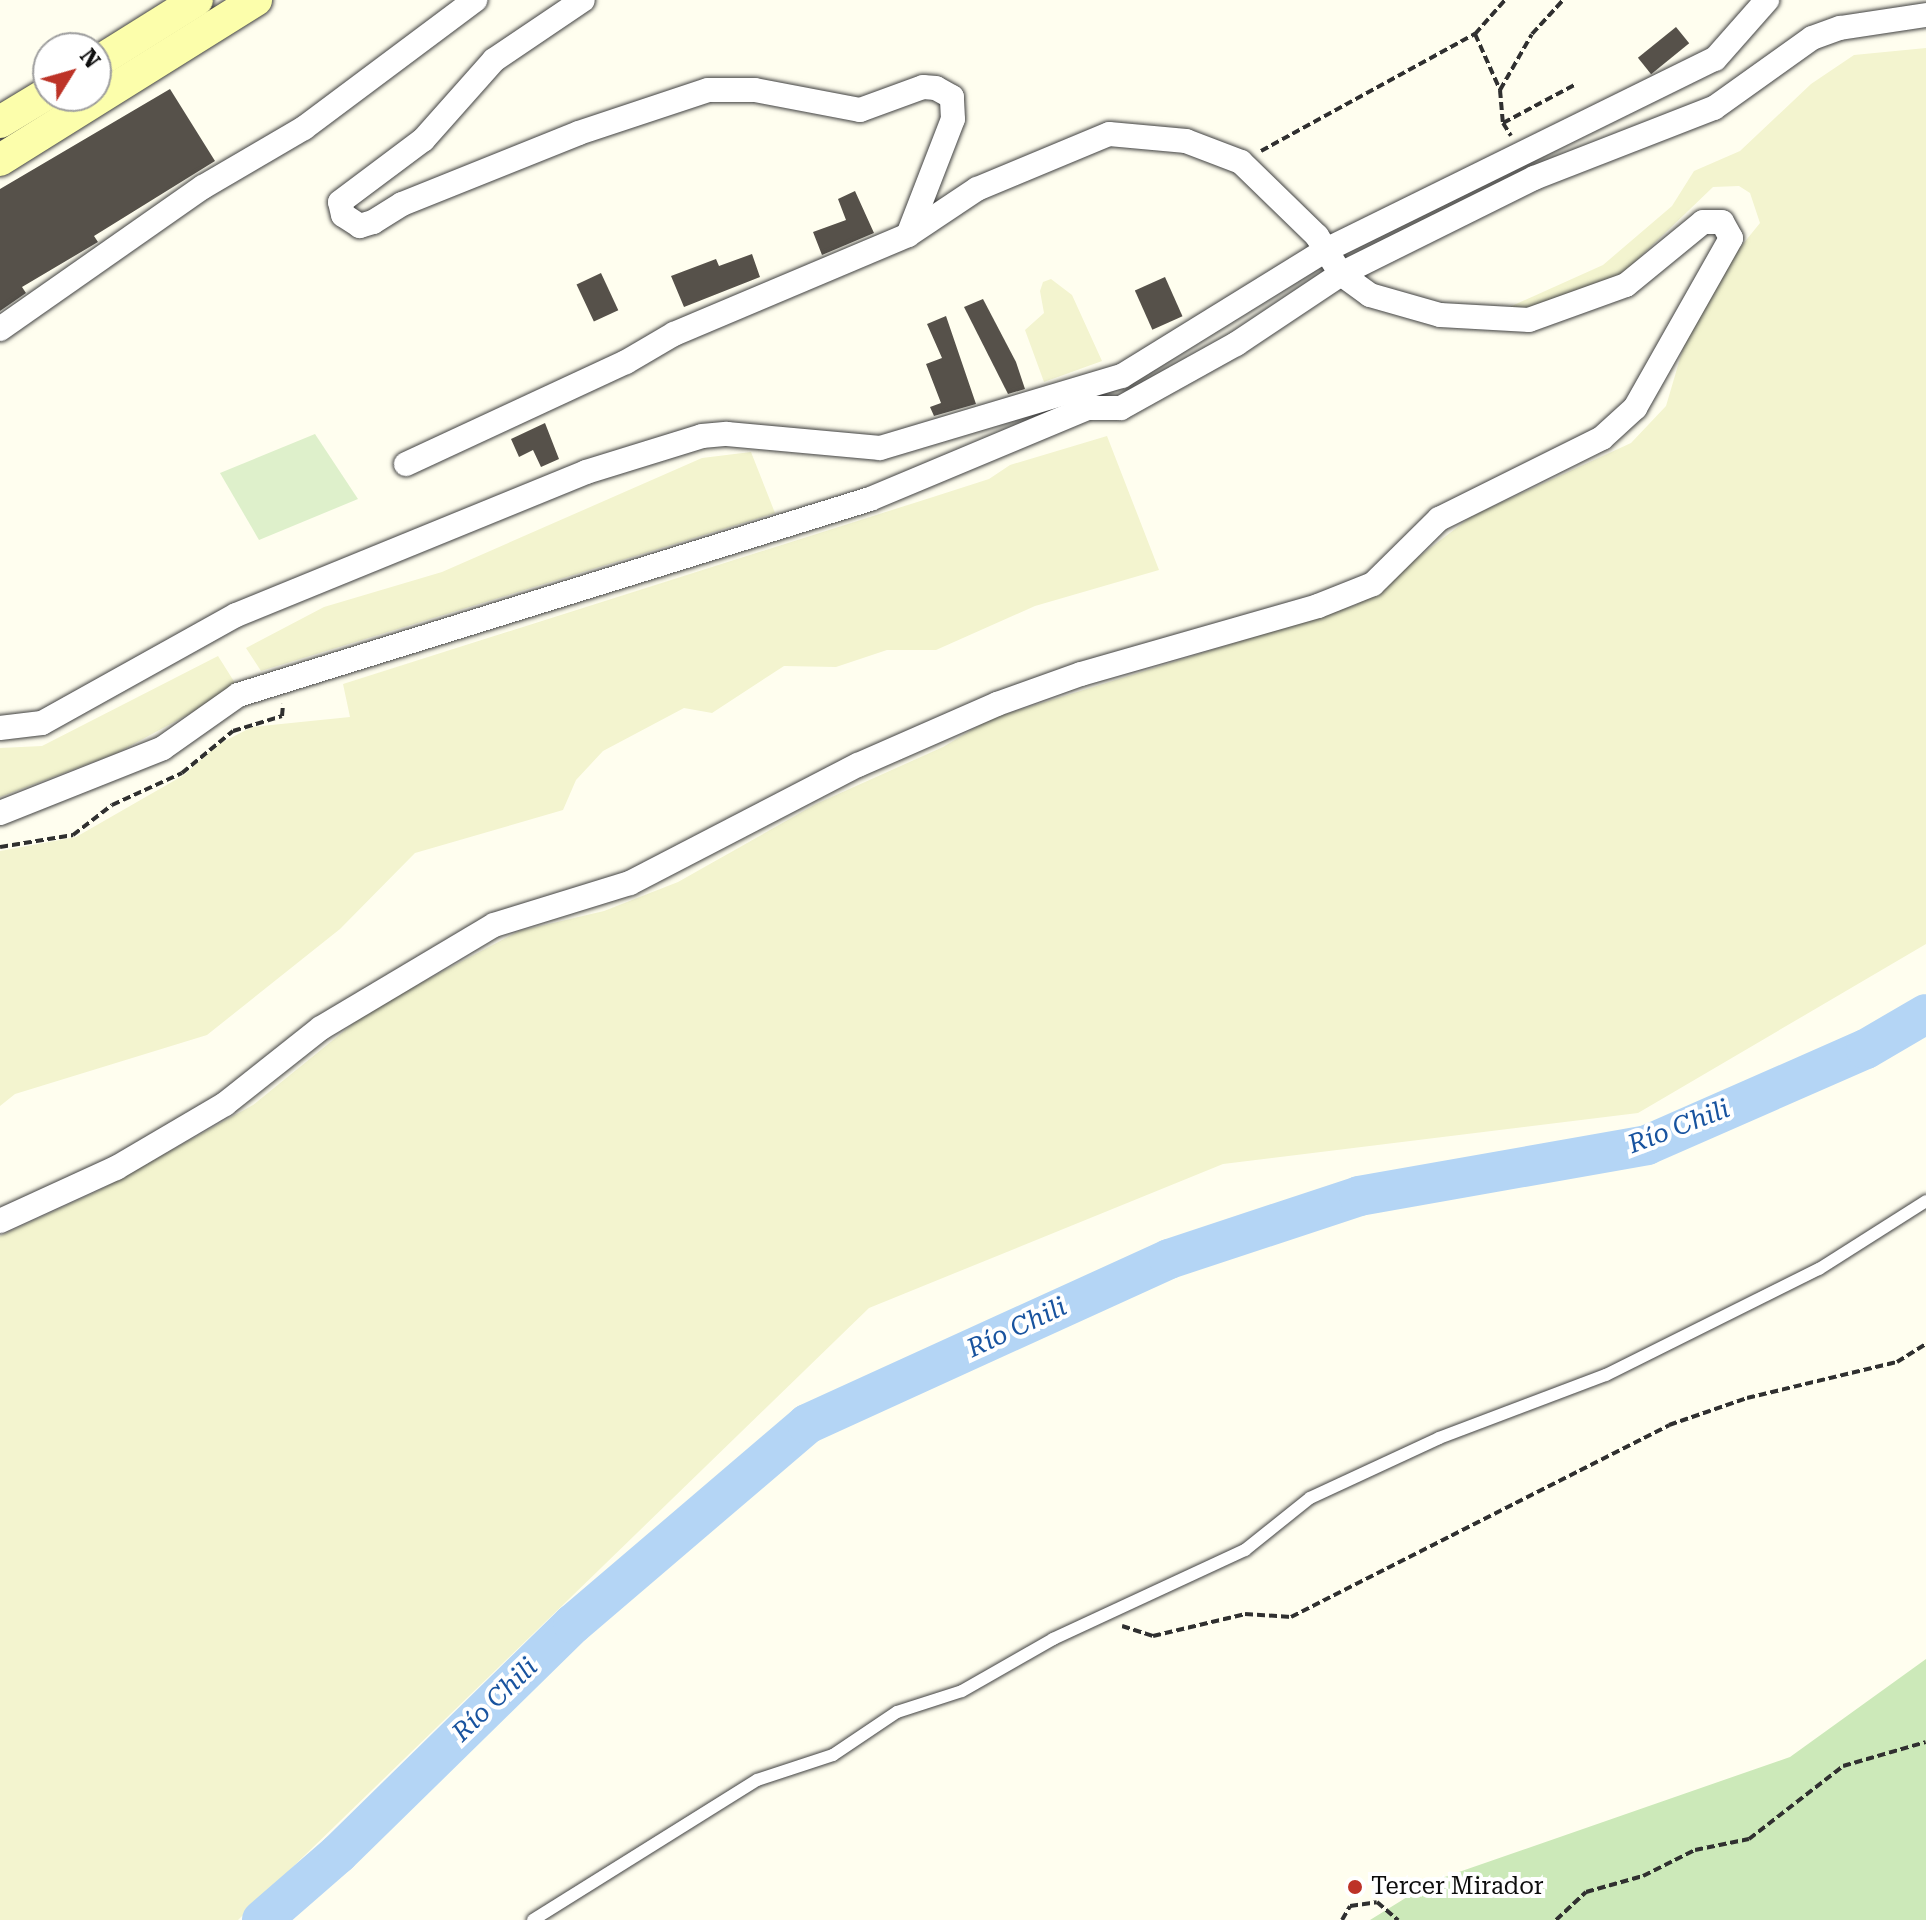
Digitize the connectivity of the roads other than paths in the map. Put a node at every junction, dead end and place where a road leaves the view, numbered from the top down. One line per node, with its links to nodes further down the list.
1 (197, 0): 7 (main road)
2 (256, 0): 10 (main road)
3 (475, 0): 14 (street)
4 (583, 0): 11 (street)
5 (1767, 0): 12 (street)
6 (1926, 15): 13 (street)
7 (112, 53)
8 (32, 103): 9 (main road)
9 (0, 122)
10 (0, 160)
11 (908, 235): 12 (street); 15 (street)
12 (1326, 250): 13 (street); 16 (street)
13 (1341, 274): 17 (street); 19 (street)
14 (0, 329)
15 (406, 464)
16 (0, 728)
17 (0, 813)
18 (1926, 1201): 20 (lane)
19 (0, 1221)
20 (533, 1920)

